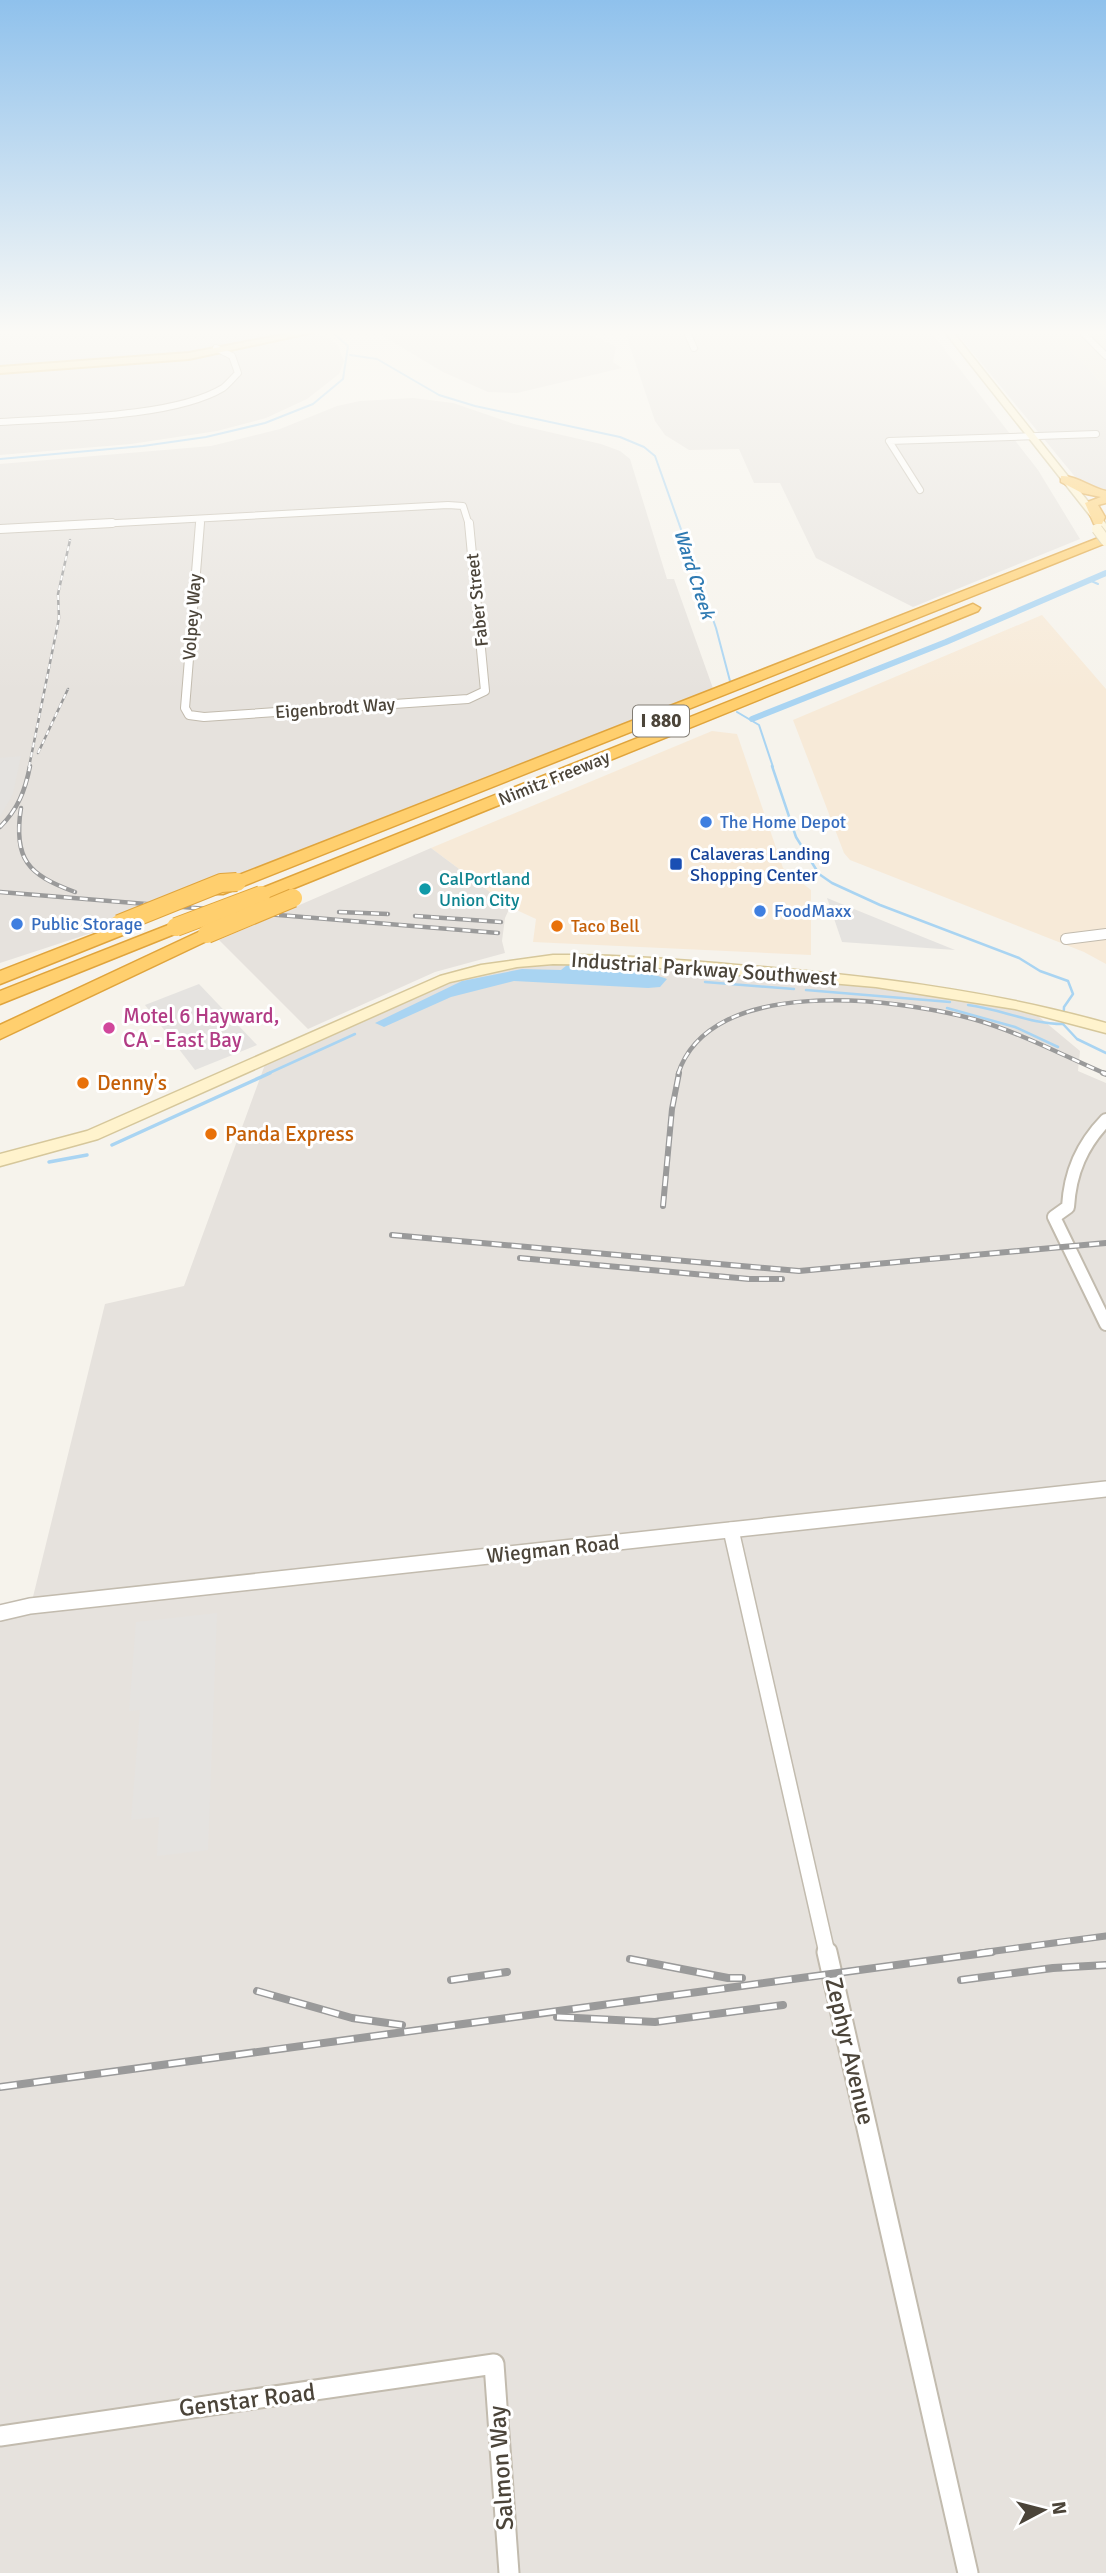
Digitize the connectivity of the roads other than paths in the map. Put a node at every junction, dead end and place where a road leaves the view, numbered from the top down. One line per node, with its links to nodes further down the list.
1 (896, 452): 5 (street)
2 (1040, 452): 7 (main road)
3 (1041, 452): 4 (main road)
4 (1065, 479): 6 (highway); 7 (main road)
5 (920, 490)
6 (1106, 498): 7 (highway); 10 (highway)
7 (1077, 499): 10 (main road)
8 (200, 519): 9 (street); 14 (street, Faber Street); 15 (street, Volpey Way)
9 (0, 529)
10 (1104, 533): 16 (highway, Nimitz Freeway / I 880); 18 (highway, I 880)
11 (1106, 552): 12 (highway, I 880); 17 (highway, I 880)
12 (1081, 565)
13 (981, 605): 17 (highway, Nimitz Freeway / I 880)
14 (481, 695): 15 (street, Eigenbrodt Way)
15 (189, 715)
16 (237, 882): 18 (highway, Nimitz Freeway / I 880); 19 (highway, bridge)
17 (294, 890): 20 (highway, I 880, bridge); 21 (highway, bridge)
18 (215, 891): 19 (highway, Nimitz Freeway / I 880)
19 (127, 924): 24 (highway); 25 (highway, Nimitz Freeway / I 880)
20 (176, 928): 26 (highway, I 880)
21 (207, 934): 29 (highway); 32 (highway)
22 (1106, 934): 23 (street)
23 (1066, 939)
24 (0, 963)
25 (0, 978)
26 (0, 998)
27 (1027, 1002): 28 (main road, Industrial Parkway Southwest); 30 (main road, Industrial Parkway Southwest); 31 (main road, Industrial Parkway Southwest)
28 (358, 1012): 34 (main road, Industrial Parkway Southwest); 35 (main road, Industrial Parkway Southwest)
29 (0, 1016)
30 (1106, 1020)
31 (1106, 1028)
32 (0, 1033)
33 (1106, 1120): 36 (street)
34 (0, 1148)
35 (0, 1160)
36 (1106, 1324)
37 (1106, 1489): 38 (street, Wiegman Road)
38 (732, 1530): 39 (street, Wiegman Road); 43 (street, Zephyr Avenue)
39 (0, 1613)
40 (494, 2364): 41 (street, Genstar Road); 42 (street, Salmon Way)
41 (0, 2436)
42 (509, 2573)
43 (968, 2573)

